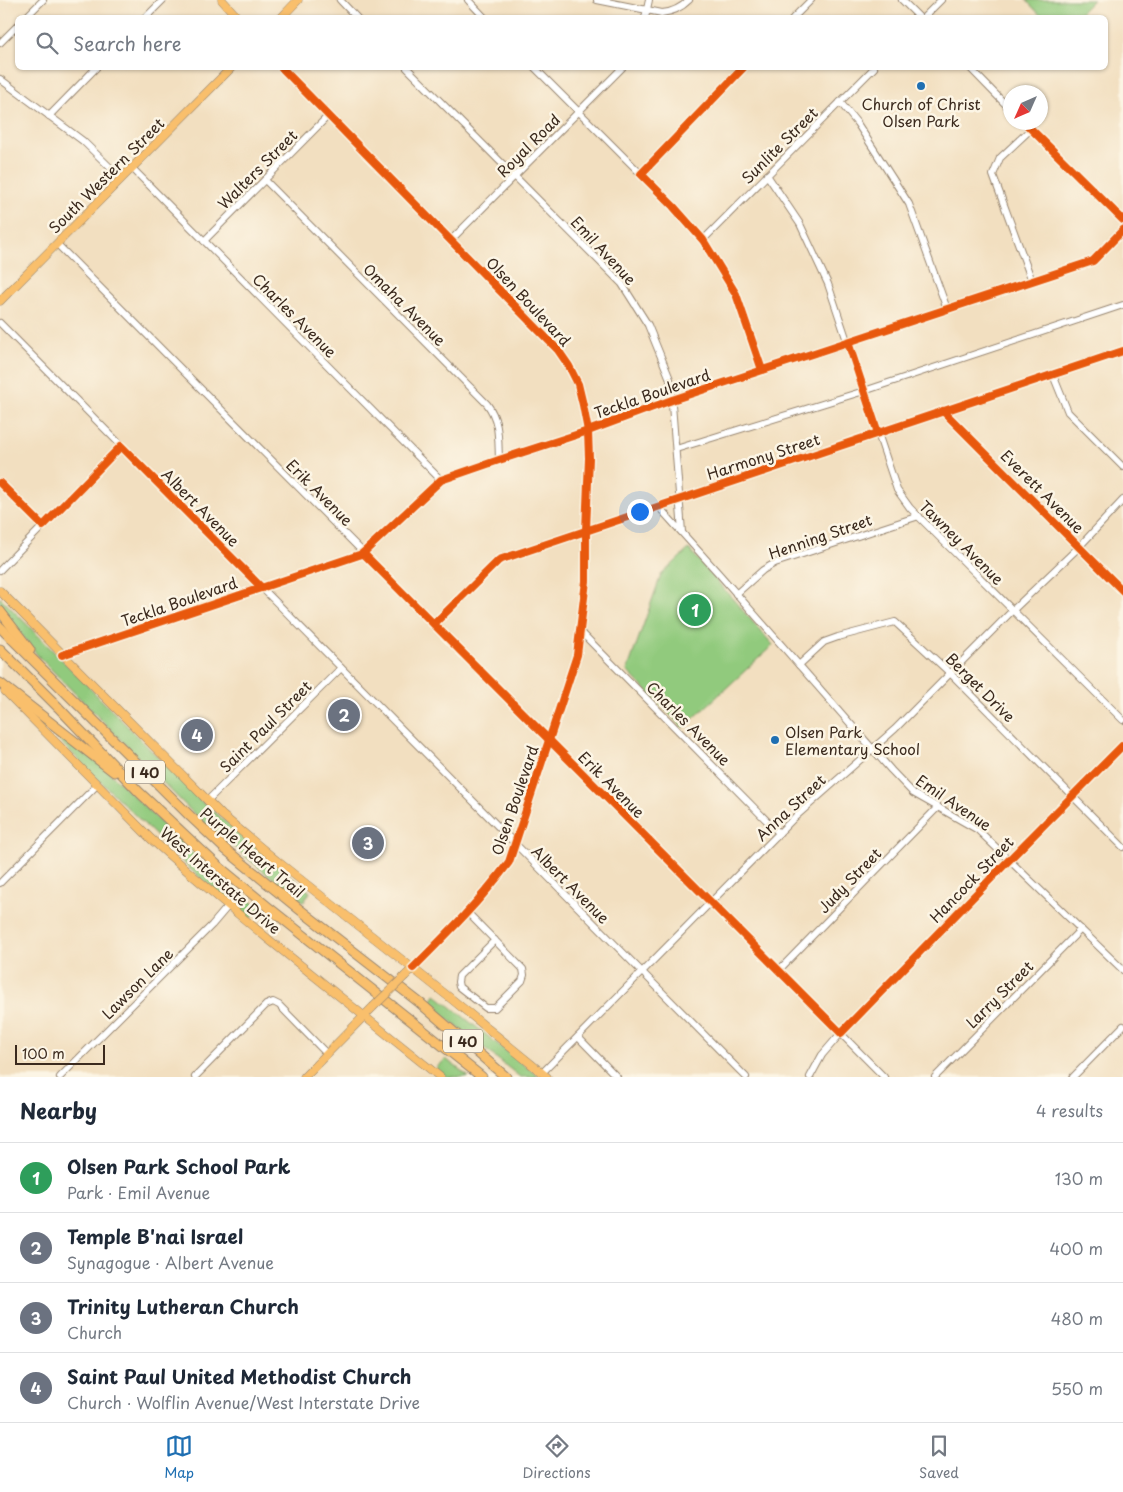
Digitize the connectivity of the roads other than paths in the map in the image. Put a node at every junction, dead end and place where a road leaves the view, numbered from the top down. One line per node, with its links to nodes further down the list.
1 (43, 0): 14 (street)
2 (163, 0): 15 (street)
3 (222, 0): 16 (main road)
4 (298, 0): 17 (main road)
5 (340, 0): 18 (street)
6 (468, 0): 19 (street)
7 (597, 0): 13 (street)
8 (649, 0): 13 (street)
9 (689, 0): 13 (street)
10 (811, 0): 20 (street)
11 (902, 0): 21 (street)
12 (941, 0): 22 (street)
13 (646, 14)
14 (28, 15)
15 (149, 15)
16 (235, 15)
17 (284, 15)
18 (355, 15)
19 (482, 15)
20 (796, 15)
21 (918, 15)
22 (924, 15)
23 (15, 28): 24 (street)
24 (0, 43)
25 (94, 70): 39 (street)
26 (229, 70): 42 (main road, South Western Street)
27 (284, 70): 38 (main road, Olsen Boulevard)
28 (409, 70): 45 (street, Emil Avenue)
29 (537, 70): 37 (street)
30 (620, 70): 37 (street, Royal Road)
31 (741, 70): 43 (street)
32 (872, 70): 36 (street, Sunlite Street)
33 (972, 70): 35 (street)
34 (0, 79): 39 (street)
35 (1003, 101)
36 (840, 102): 44 (street, Sunlite Street); 57 (street)
37 (579, 112): 43 (street); 45 (street, Royal Road)
38 (328, 115): 47 (street, Walters Street); 51 (main road, Olsen Boulevard)
39 (49, 116): 46 (street)
40 (1030, 130): 54 (street)
41 (1032, 130): 48 (street)
42 (132, 168): 46 (main road, South Western Street); 50 (street, Charles Avenue)
43 (641, 174): 52 (street)
44 (767, 175): 52 (street, Sunlite Street); 59 (street, Tawney Avenue)
45 (515, 176): 51 (street, Royal Road); 64 (street, Emil Avenue)
46 (121, 178): 53 (main road, South Western Street)
47 (264, 180): 50 (street, Walters Street); 70 (street, Omaha Avenue)
48 (1123, 220)
49 (1123, 230): 54 (main road, Teckla Boulevard)
50 (204, 240): 72 (street, Charles Avenue)
51 (451, 240): 66 (main road, Olsen Boulevard)
52 (703, 240): 61 (street)
53 (57, 244): 55 (main road, South Western Street); 82 (street, Erik Avenue)
54 (1032, 281): 57 (main road, Teckla Boulevard)
55 (0, 301)
56 (1123, 305): 63 (street)
57 (947, 309): 59 (main road, Teckla Boulevard)
58 (0, 323): 68 (street, Albert Avenue)
59 (848, 342): 61 (main road, Teckla Boulevard); 63 (street, Tawney Avenue)
60 (1123, 351): 62 (street, Harmony Street)
61 (762, 370): 64 (main road, Teckla Boulevard)
62 (1053, 375): 65 (street, Harmony Street); 71 (street)
63 (864, 390): 67 (street, Tawney Avenue); 69 (street)
64 (672, 400): 66 (main road, Teckla Boulevard); 69 (street, Emil Avenue)
65 (943, 411): 67 (street, Harmony Street); 81 (street, Everett Avenue)
66 (588, 431): 70 (main road, Teckla Boulevard); 79 (main road, Olsen Boulevard)
67 (878, 433): 74 (street, Harmony Street); 77 (street, Tawney Avenue)
68 (122, 446): 78 (street); 84 (street, Albert Avenue)
69 (676, 450): 74 (street, Emil Avenue)
70 (499, 460): 72 (main road, Teckla Boulevard)
71 (1123, 467)
72 (441, 480): 82 (main road, Teckla Boulevard)
73 (0, 483): 78 (street)
74 (680, 499): 76 (street, Harmony Street); 80 (street, Emil Avenue)
75 (1123, 500): 81 (street, Anna Street)
76 (658, 506): 79 (street, Harmony Street); 80 (street, Emil Avenue)
77 (919, 516): 87 (street, Henning Street); 88 (street, Tawney Avenue)
78 (43, 526): 83 (street)
79 (586, 530): 90 (street, Harmony Street); 92 (main road, Olsen Boulevard)
80 (682, 532): 87 (street, Emil Avenue)
81 (1080, 547): 86 (street, Everett Avenue); 88 (street, Anna Street)
82 (364, 553): 84 (main road, Teckla Boulevard); 90 (street, Erik Avenue)
83 (0, 570)
84 (262, 588): 94 (main road, Teckla Boulevard); 96 (street, Albert Avenue)
85 (0, 591): 94 (main road)
86 (1123, 591)
87 (736, 594): 95 (street, Emil Avenue)
88 (1013, 610): 97 (street, Anna Street); 100 (street, Tawney Avenue)
89 (0, 611): 99 (highway)
90 (434, 624): 101 (street, Erik Avenue)
91 (0, 627): 99 (highway, Purple Heart Trail / I 40)
92 (580, 631): 101 (main road, Olsen Boulevard); 109 (street, Charles Avenue)
93 (0, 649): 105 (highway, Purple Heart Trail / I 40)
94 (62, 655): 107 (main road)
95 (798, 665): 97 (street, Berget Drive); 103 (street, Emil Avenue)
96 (340, 668): 107 (street, Saint Paul Street); 110 (street, Albert Avenue)
97 (950, 673): 103 (street, Anna Street); 106 (street, Berget Drive)
98 (0, 684): 104 (main road, West Interstate Drive); 105 (highway)
99 (62, 689): 134 (highway, Purple Heart Trail / I 40)
100 (1123, 720)
101 (549, 740): 110 (main road, Olsen Boulevard); 114 (street, Erik Avenue)
102 (1123, 745): 106 (street, Hancock Street)
103 (872, 749): 108 (street, Emil Avenue); 109 (street, Anna Street)
104 (97, 784): 113 (street); 115 (main road, West Interstate Drive)
105 (139, 792): 133 (highway, Purple Heart Trail / I 40)
106 (1072, 796): 111 (street, Berget Drive); 112 (street, Hancock Street)
107 (207, 801): 119 (main road)
108 (938, 807): 112 (street, Emil Avenue); 121 (street, Judy Street)
109 (779, 833): 114 (street, Anna Street)
110 (515, 844): 116 (main road, Olsen Boulevard); 122 (street, Albert Avenue)
111 (1123, 847)
112 (1009, 860): 117 (street, Emil Avenue); 125 (street, Hancock Street)
113 (0, 883)
114 (711, 903): 121 (street, Erik Avenue); 122 (street, Anna Street)
115 (229, 905): 123 (main road, West Interstate Drive); 130 (street, Lawson Lane)
116 (468, 913): 118 (street); 119 (main road, Olsen Boulevard)
117 (1081, 929): 120 (street, Emil Avenue); 139 (street, Larry Street)
118 (495, 940): 118 (street)
119 (413, 968): 123 (main road, Olsen Boulevard, bridge); 128 (main road)
120 (1123, 970)
121 (778, 971): 125 (street, Erik Avenue)
122 (642, 972): 126 (street, Anna Street); 136 (street, Albert Avenue)
123 (364, 1016): 127 (main road, Olsen Boulevard); 129 (main road, West Interstate Drive)
124 (1123, 1026): 140 (street)
125 (841, 1033): 137 (street, Hancock Street); 138 (street, Erik Avenue)
126 (578, 1037): 128 (street, Anna Street); 135 (street)
127 (327, 1054): 131 (street); 132 (main road, Olsen Boulevard)
128 (544, 1075)
129 (436, 1076)
130 (60, 1077)
131 (195, 1077)
132 (304, 1077)
133 (482, 1077)
134 (508, 1077)
135 (617, 1077)
136 (746, 1077)
137 (810, 1077)
138 (884, 1077)
139 (936, 1077)
140 (1073, 1077)

